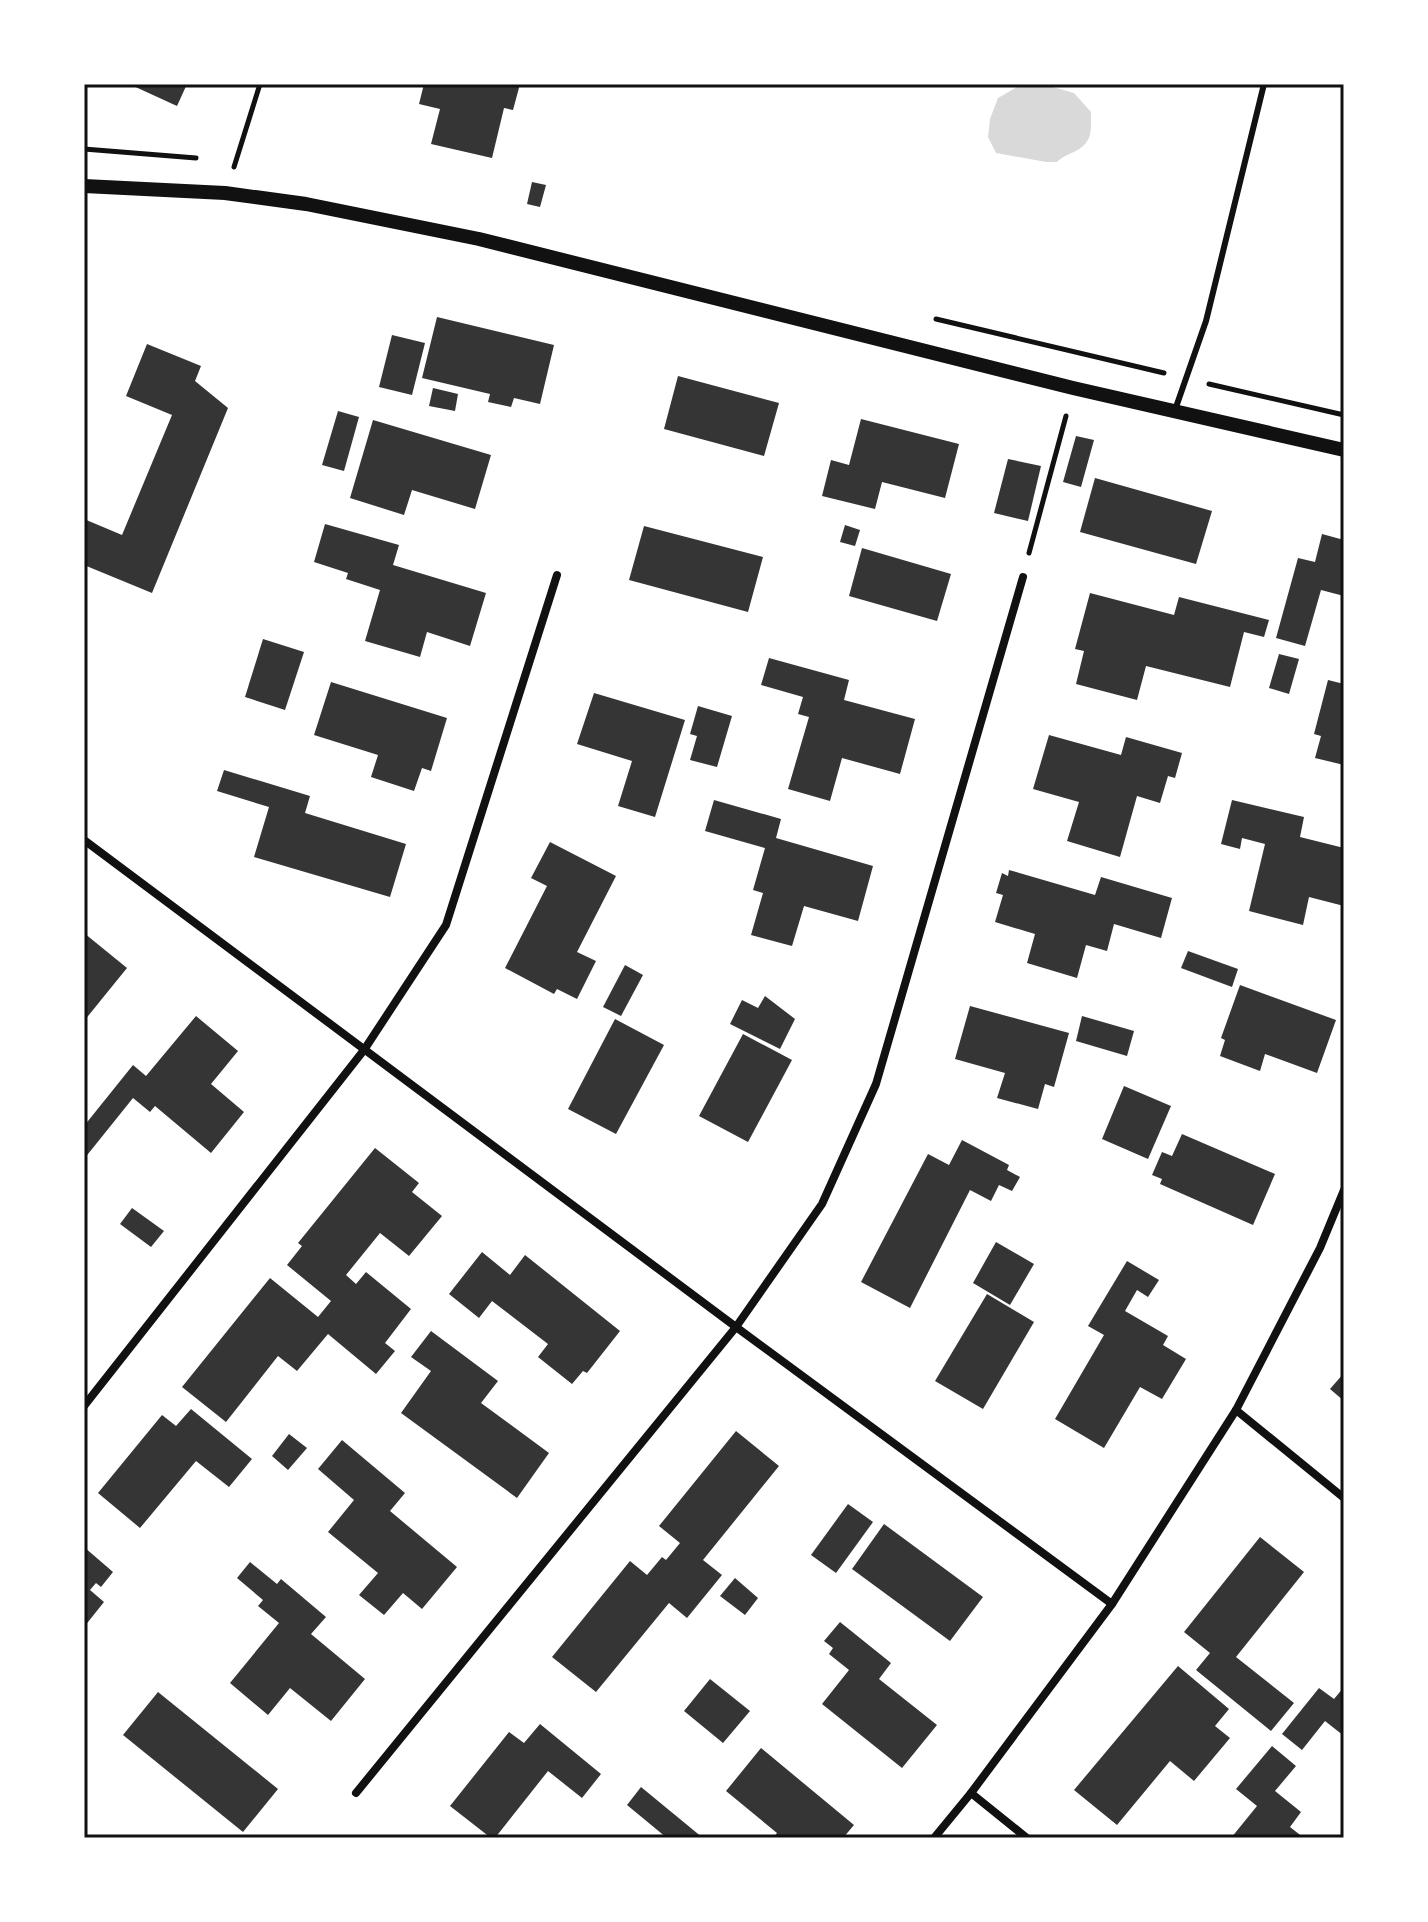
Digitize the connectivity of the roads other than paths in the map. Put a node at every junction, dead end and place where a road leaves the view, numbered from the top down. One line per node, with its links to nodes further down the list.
1 (1264, 84): 3 (lane)
2 (84, 186): 3 (street)
3 (1175, 410): 4 (street)
4 (1344, 450)
5 (557, 575): 8 (street)
6 (1023, 577): 10 (street)
7 (84, 840): 8 (street)
8 (364, 1050): 10 (street); 11 (street)
9 (1344, 1190): 12 (street)
10 (736, 1327): 14 (street); 15 (street)
11 (84, 1406)
12 (1236, 1410): 13 (street); 14 (street)
13 (1344, 1498)
14 (1112, 1604): 16 (street)
15 (356, 1793)
16 (971, 1793): 17 (street); 18 (street)
17 (934, 1838)
18 (1027, 1838)

